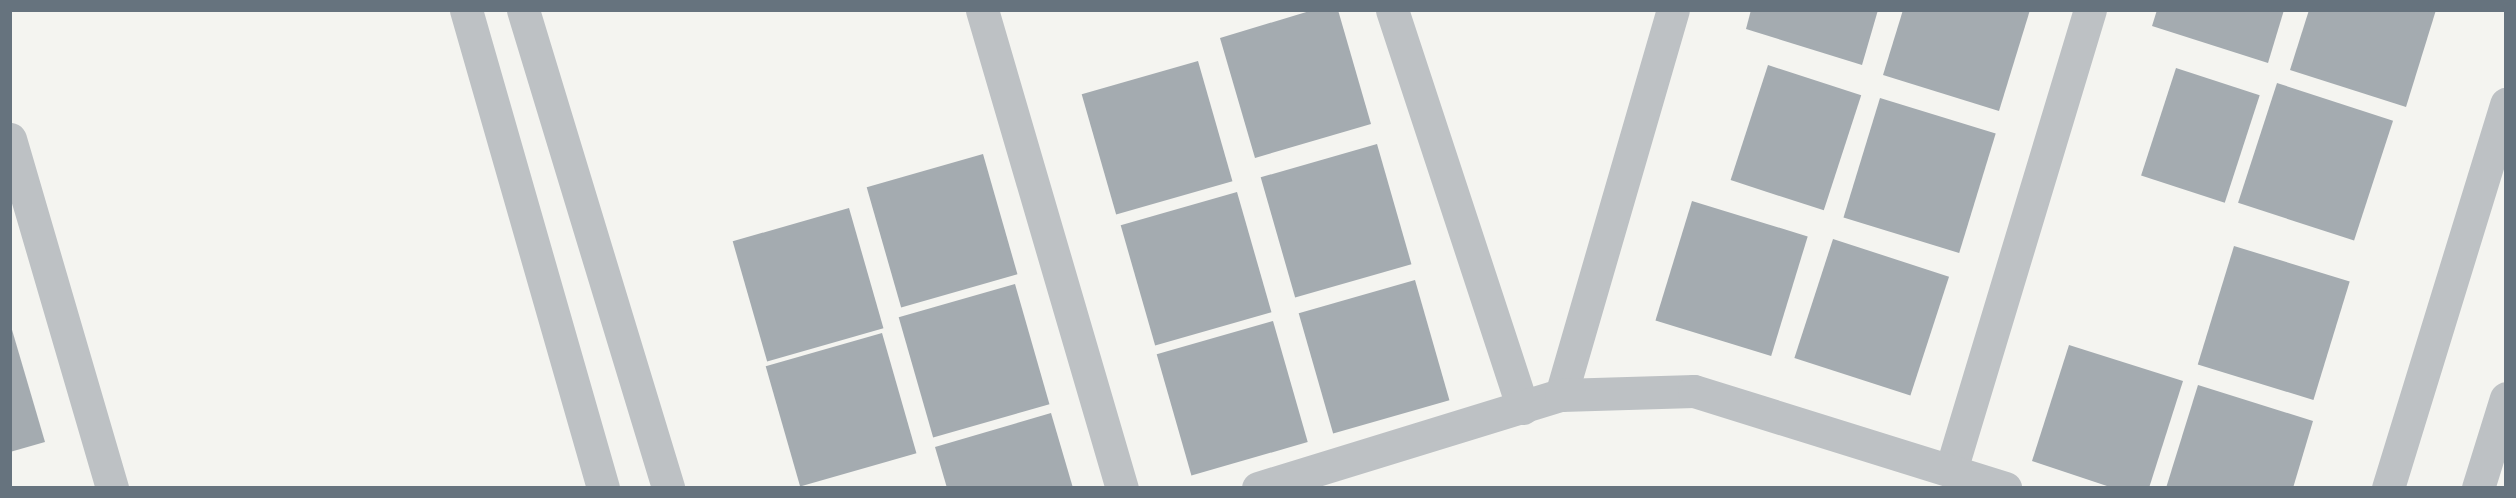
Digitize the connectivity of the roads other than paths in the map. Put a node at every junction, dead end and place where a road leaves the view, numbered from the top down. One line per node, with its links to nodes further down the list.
1 (466, 10): 14 (street)
2 (523, 10): 15 (street)
3 (982, 10): 16 (street)
4 (1392, 10): 11 (street)
5 (1673, 10): 9 (street)
6 (2090, 10): 12 (street)
7 (2505, 104): 19 (street)
8 (10, 139): 13 (street)
9 (1561, 395): 11 (street); 12 (street)
10 (2505, 398): 20 (street)
11 (1523, 408): 17 (street)
12 (1951, 470): 18 (street)
13 (102, 485)
14 (603, 488)
15 (668, 488)
16 (1122, 488)
17 (1258, 488)
18 (2005, 488)
19 (2388, 488)
20 (2478, 488)

